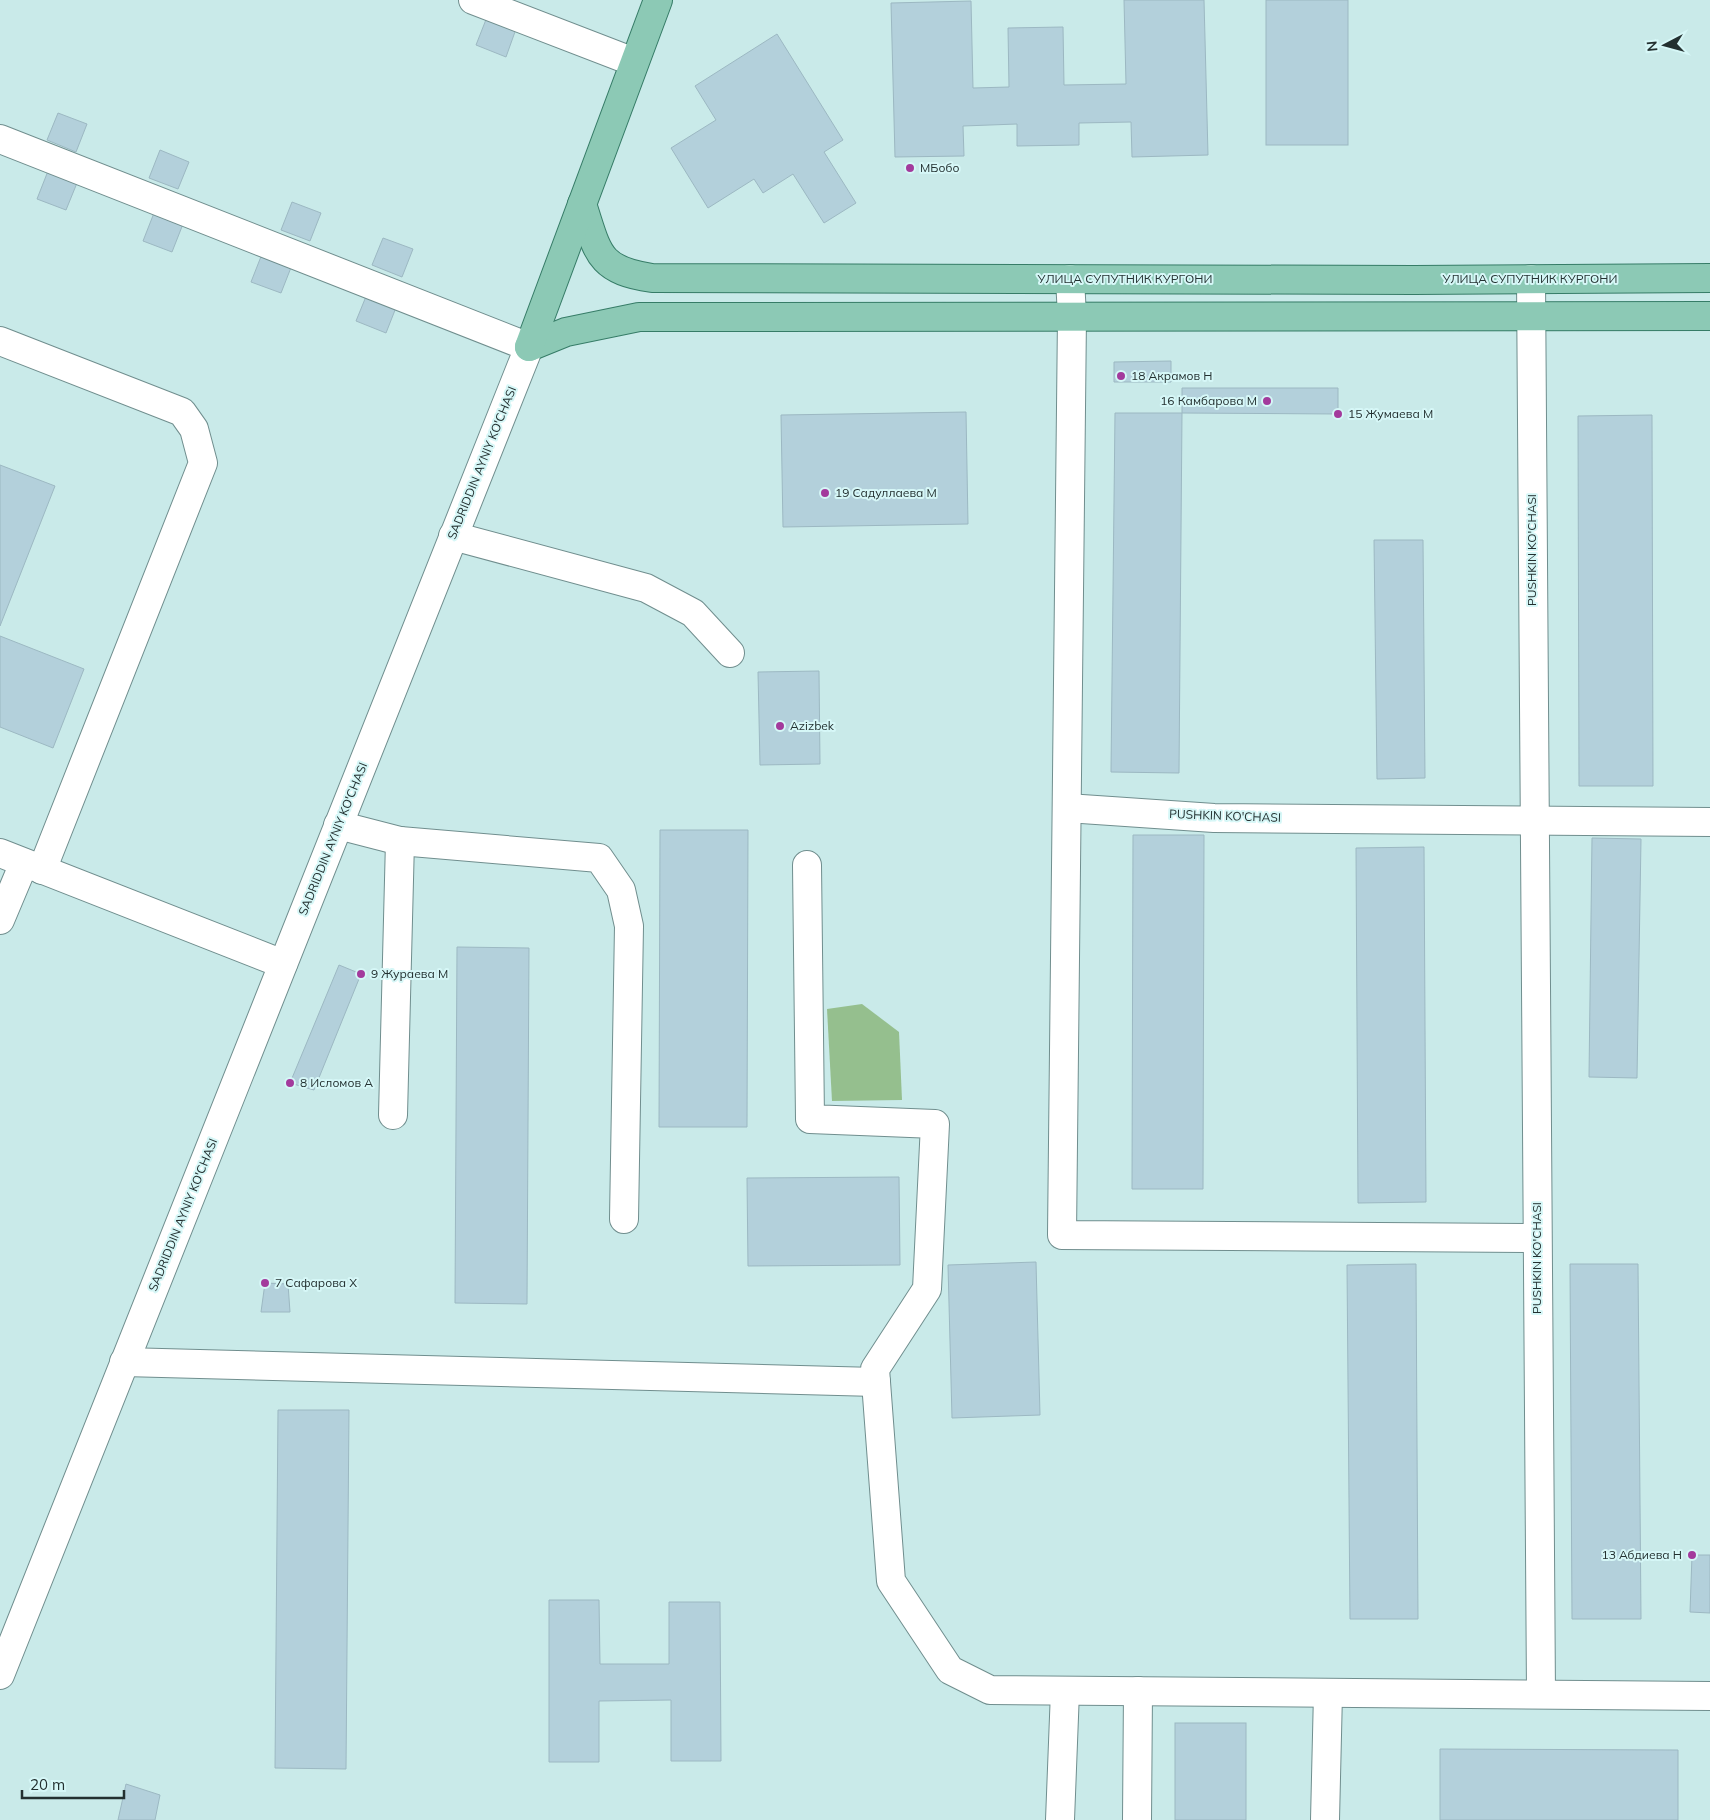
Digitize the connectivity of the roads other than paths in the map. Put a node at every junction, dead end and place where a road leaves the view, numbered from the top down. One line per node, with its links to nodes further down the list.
1 (473, 0): 3 (street)
2 (658, 0): 3 (main road, SADRIDDIN AYNIY KO'CHASI)
3 (634, 62): 5 (main road, SADRIDDIN AYNIY KO'CHASI)
4 (0, 139): 15 (street)
5 (582, 204): 6 (main road, УЛИЦА СУПУТНИК КУРГОНИ); 15 (main road, SADRIDDIN AYNIY KO'CHASI)
6 (647, 277): 8 (main road, УЛИЦА СУПУТНИК КУРГОНИ); 13 (main road)
7 (1710, 278): 9 (main road, УЛИЦА СУПУТНИК КУРГОНИ)
8 (1070, 279): 9 (main road, УЛИЦА СУПУТНИК КУРГОНИ); 11 (street)
9 (1531, 279): 10 (street, PUSHKIN KO'CHASI)
10 (1530, 315): 11 (main road); 12 (main road); 19 (street, PUSHKIN KO'CHASI)
11 (1072, 316): 13 (main road); 18 (street)
12 (1710, 316)
13 (646, 317): 15 (main road)
14 (0, 341): 23 (street)
15 (529, 347): 16 (street, SADRIDDIN AYNIY KO'CHASI)
16 (453, 536): 17 (street); 21 (street, SADRIDDIN AYNIY KO'CHASI)
17 (730, 652)
18 (1067, 808): 19 (street, PUSHKIN KO'CHASI); 29 (street)
19 (1534, 821): 20 (street, PUSHKIN KO'CHASI); 29 (street, PUSHKIN KO'CHASI)
20 (1710, 822)
21 (338, 825): 22 (street); 26 (street, SADRIDDIN AYNIY KO'CHASI)
22 (400, 841): 27 (street); 28 (street)
23 (22, 862): 25 (street); 26 (street)
24 (807, 865): 31 (street)
25 (0, 920)
26 (283, 964): 30 (street, SADRIDDIN AYNIY KO'CHASI)
27 (393, 1115)
28 (624, 1219)
29 (1537, 1238): 36 (street, PUSHKIN KO'CHASI)
30 (124, 1362): 31 (street); 32 (street, SADRIDDIN AYNIY KO'CHASI)
31 (876, 1382): 33 (street)
32 (0, 1675)
33 (1065, 1691): 34 (street); 38 (street)
34 (1138, 1691): 35 (street); 39 (street)
35 (1328, 1693): 36 (street); 40 (street)
36 (1541, 1694): 37 (street)
37 (1710, 1696)
38 (1060, 1820)
39 (1137, 1820)
40 (1325, 1820)

